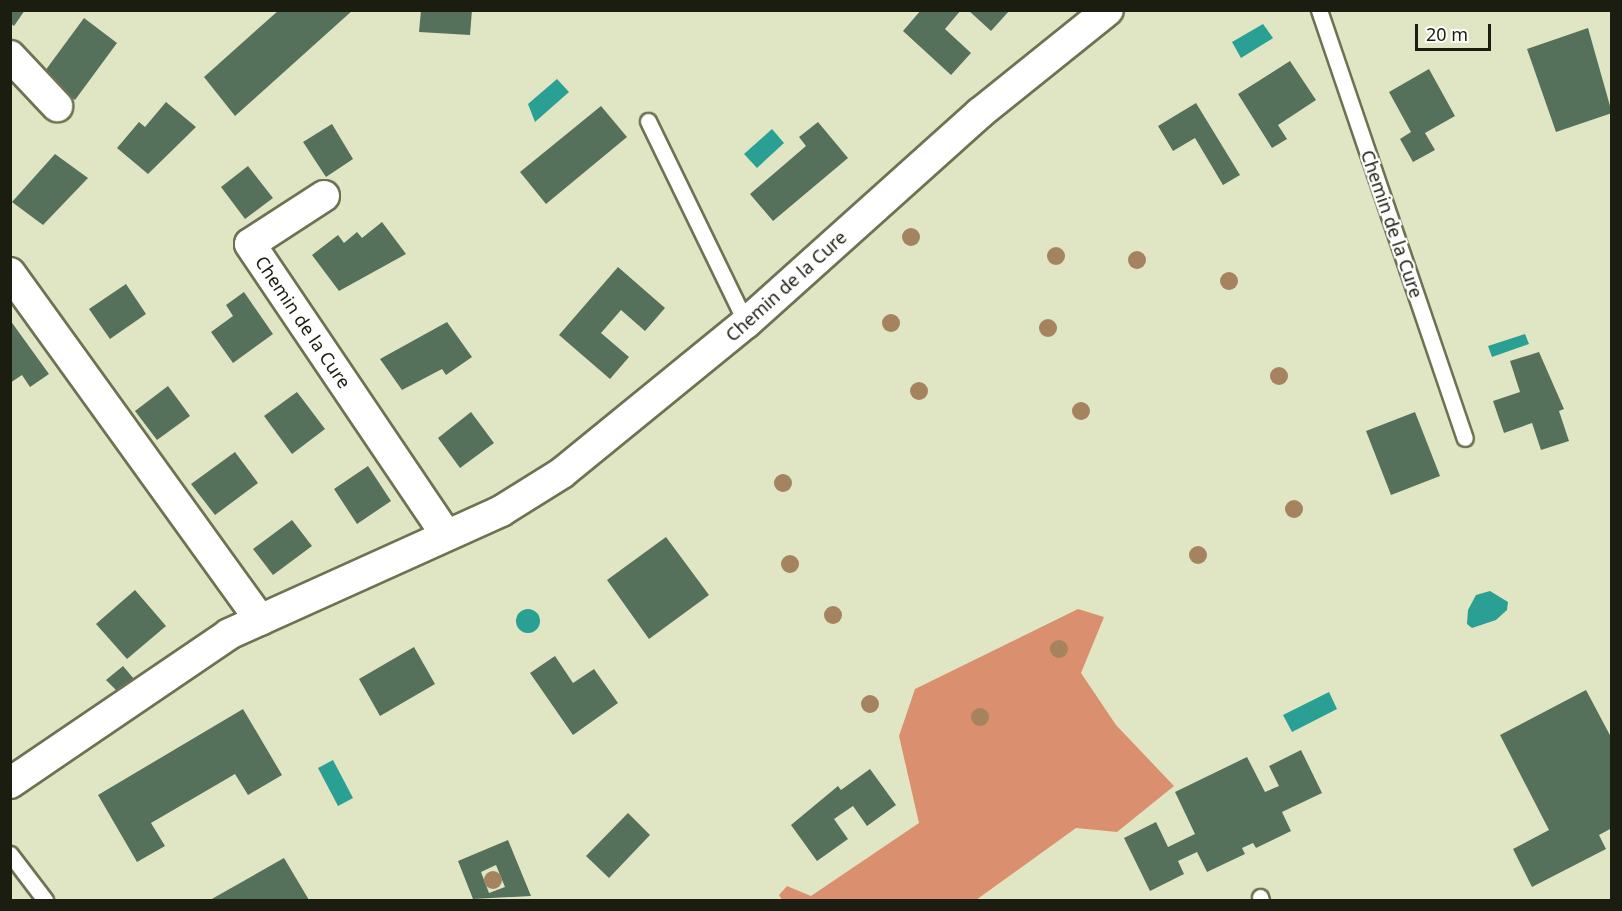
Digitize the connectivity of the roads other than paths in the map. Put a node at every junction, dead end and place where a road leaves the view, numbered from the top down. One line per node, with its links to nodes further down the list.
1 (1319, 10): 9 (lane, Chemin de la Cure)
2 (1108, 11): 8 (street, Chemin de la Cure)
3 (10, 56): 4 (street)
4 (57, 106)
5 (648, 121): 8 (lane)
6 (324, 196): 10 (street, Chemin de la Cure)
7 (10, 273): 11 (street)
8 (746, 323): 10 (street, Chemin de la Cure)
9 (1465, 438)
10 (445, 533): 11 (street, Chemin de la Cure)
11 (260, 620): 12 (street, Chemin de la Cure)
12 (10, 783)
13 (10, 854): 14 (lane)
14 (45, 900)

